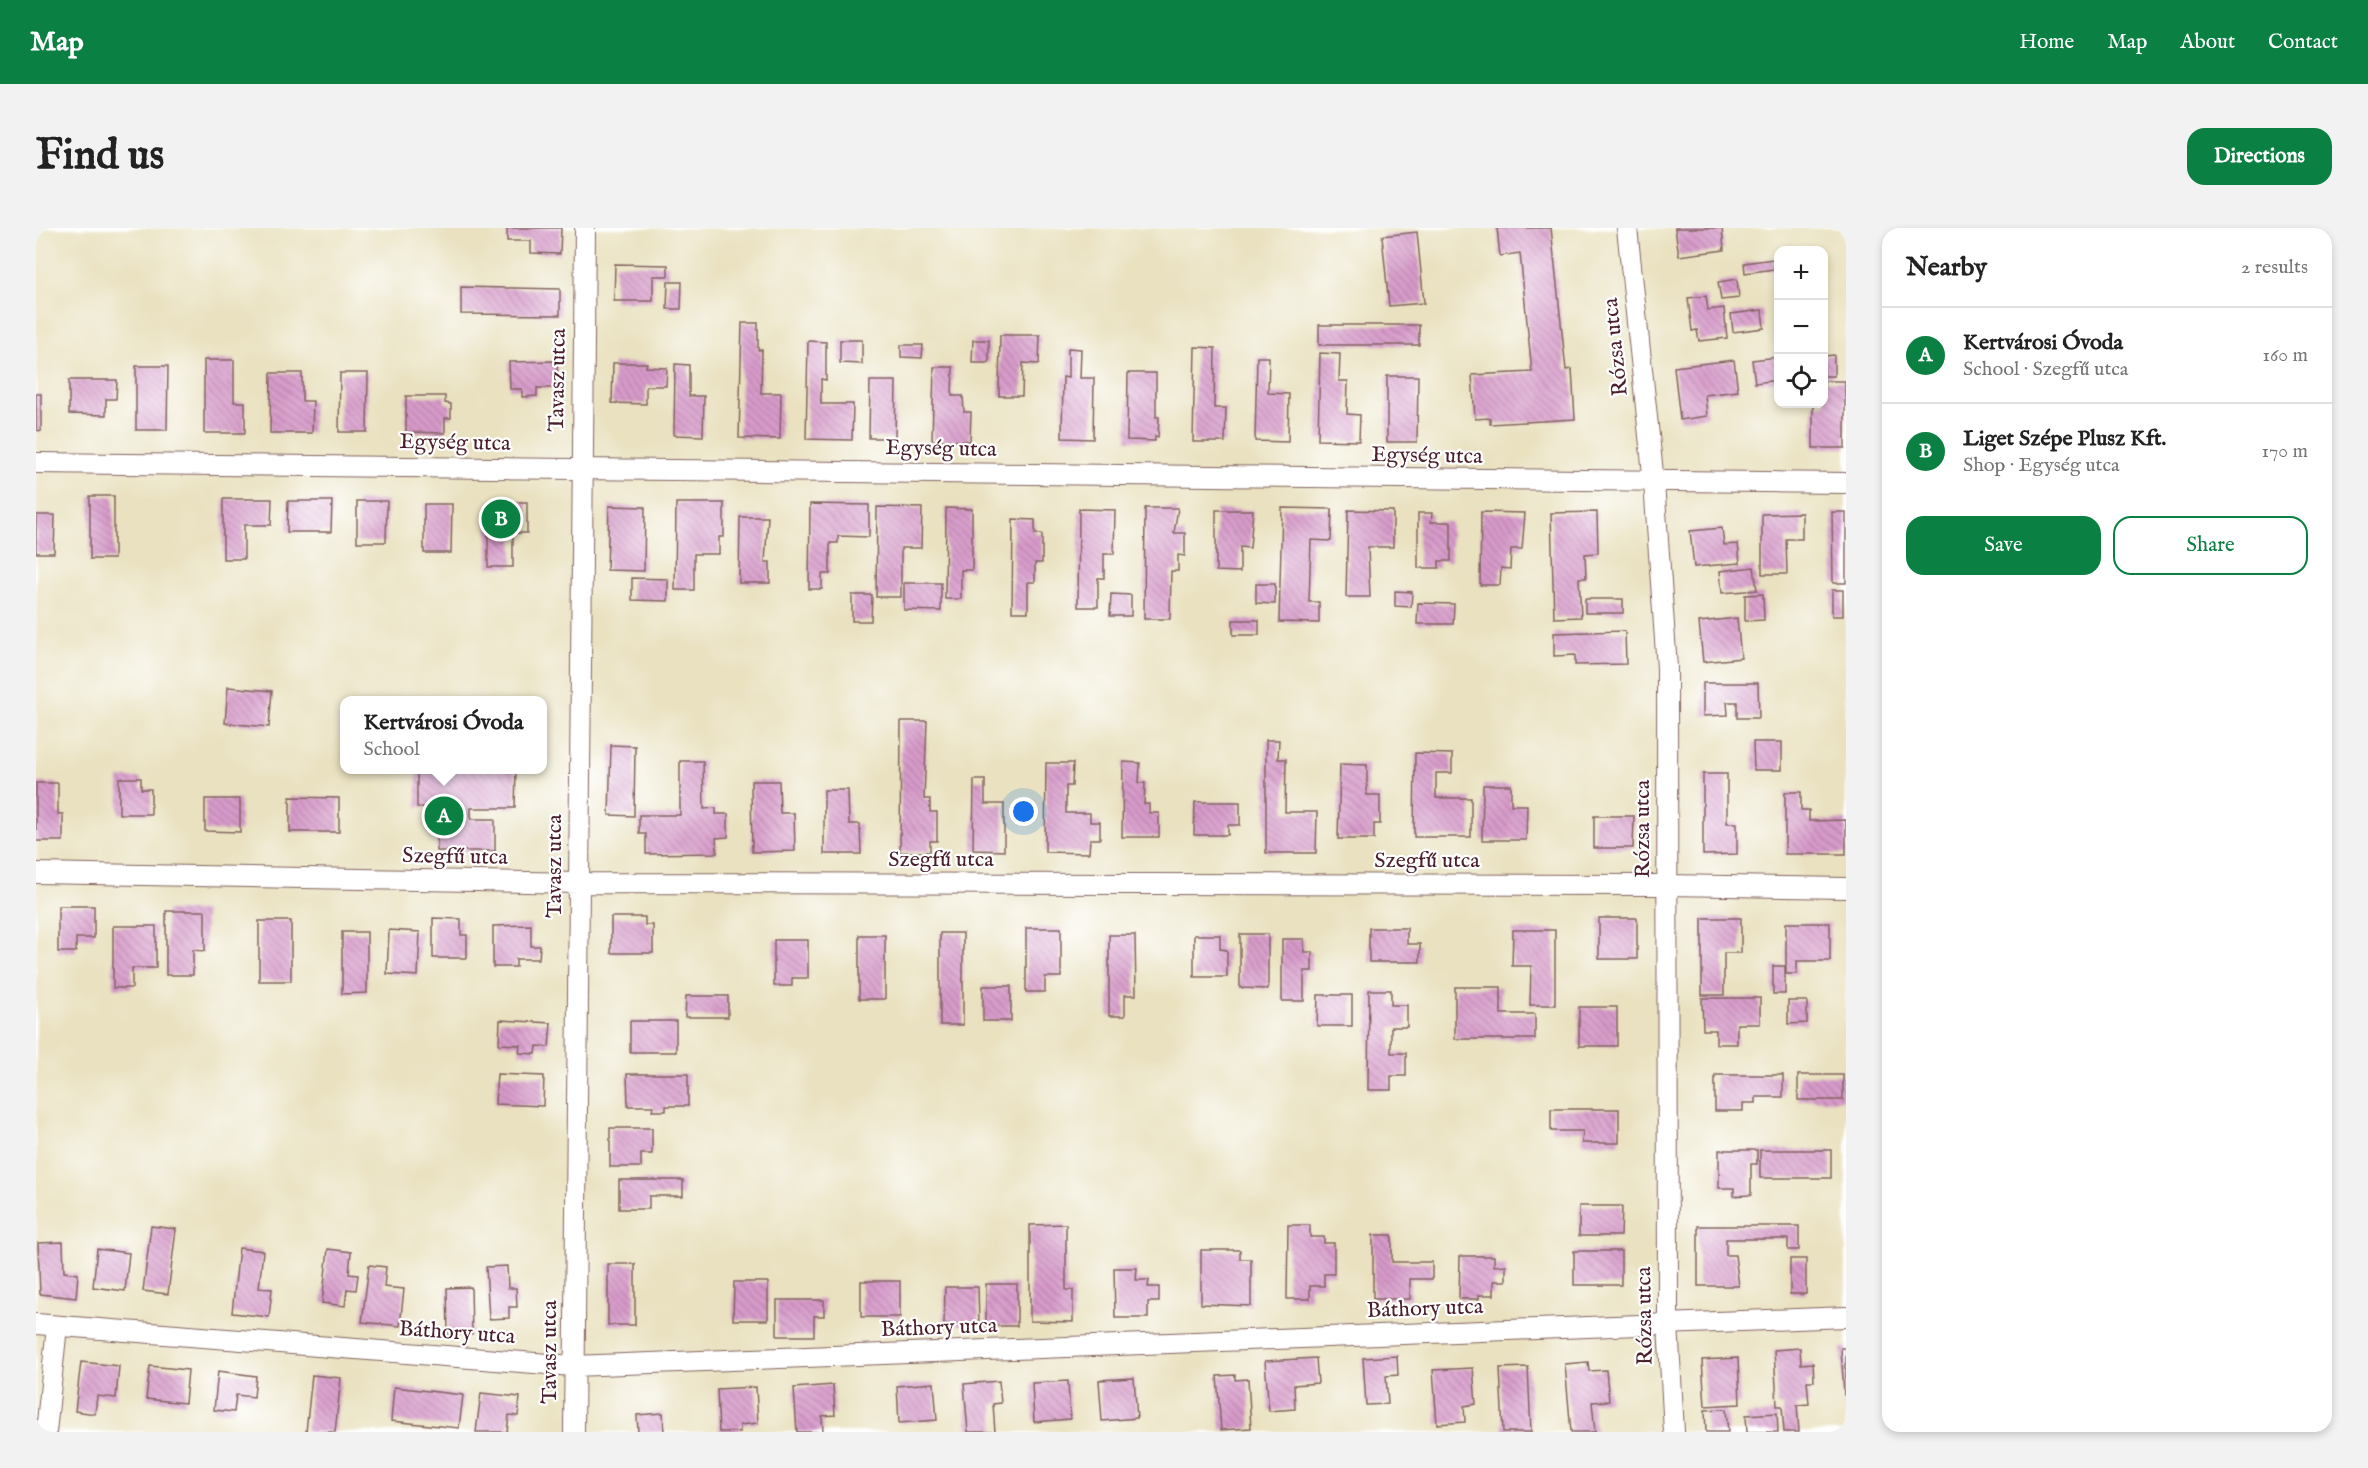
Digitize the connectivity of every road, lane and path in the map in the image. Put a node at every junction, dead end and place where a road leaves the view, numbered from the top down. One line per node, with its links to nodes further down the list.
1 (585, 228): 4 (street, Tavasz utca)
2 (1627, 228): 5 (street, Rózsa utca)
3 (36, 463): 4 (street, Egység utca)
4 (581, 469): 5 (street, Egység utca); 8 (street, Tavasz utca)
5 (1654, 483): 6 (street, Egység utca); 9 (street, Rózsa utca)
6 (1846, 483)
7 (36, 873): 8 (street, Szegfű utca)
8 (579, 883): 9 (street, Szegfű utca); 15 (street, Tavasz utca)
9 (1667, 885): 10 (street, Szegfű utca); 13 (street, Rózsa utca)
10 (1846, 888)
11 (1846, 1317): 13 (street, Báthory utca)
12 (36, 1324): 14 (street, Báthory utca)
13 (1668, 1324): 15 (street, Báthory utca); 18 (street, Rózsa utca)
14 (57, 1326): 15 (street, Báthory utca); 16 (street)
15 (573, 1366): 17 (street, Tavasz utca)
16 (46, 1432)
17 (574, 1432)
18 (1674, 1432)

